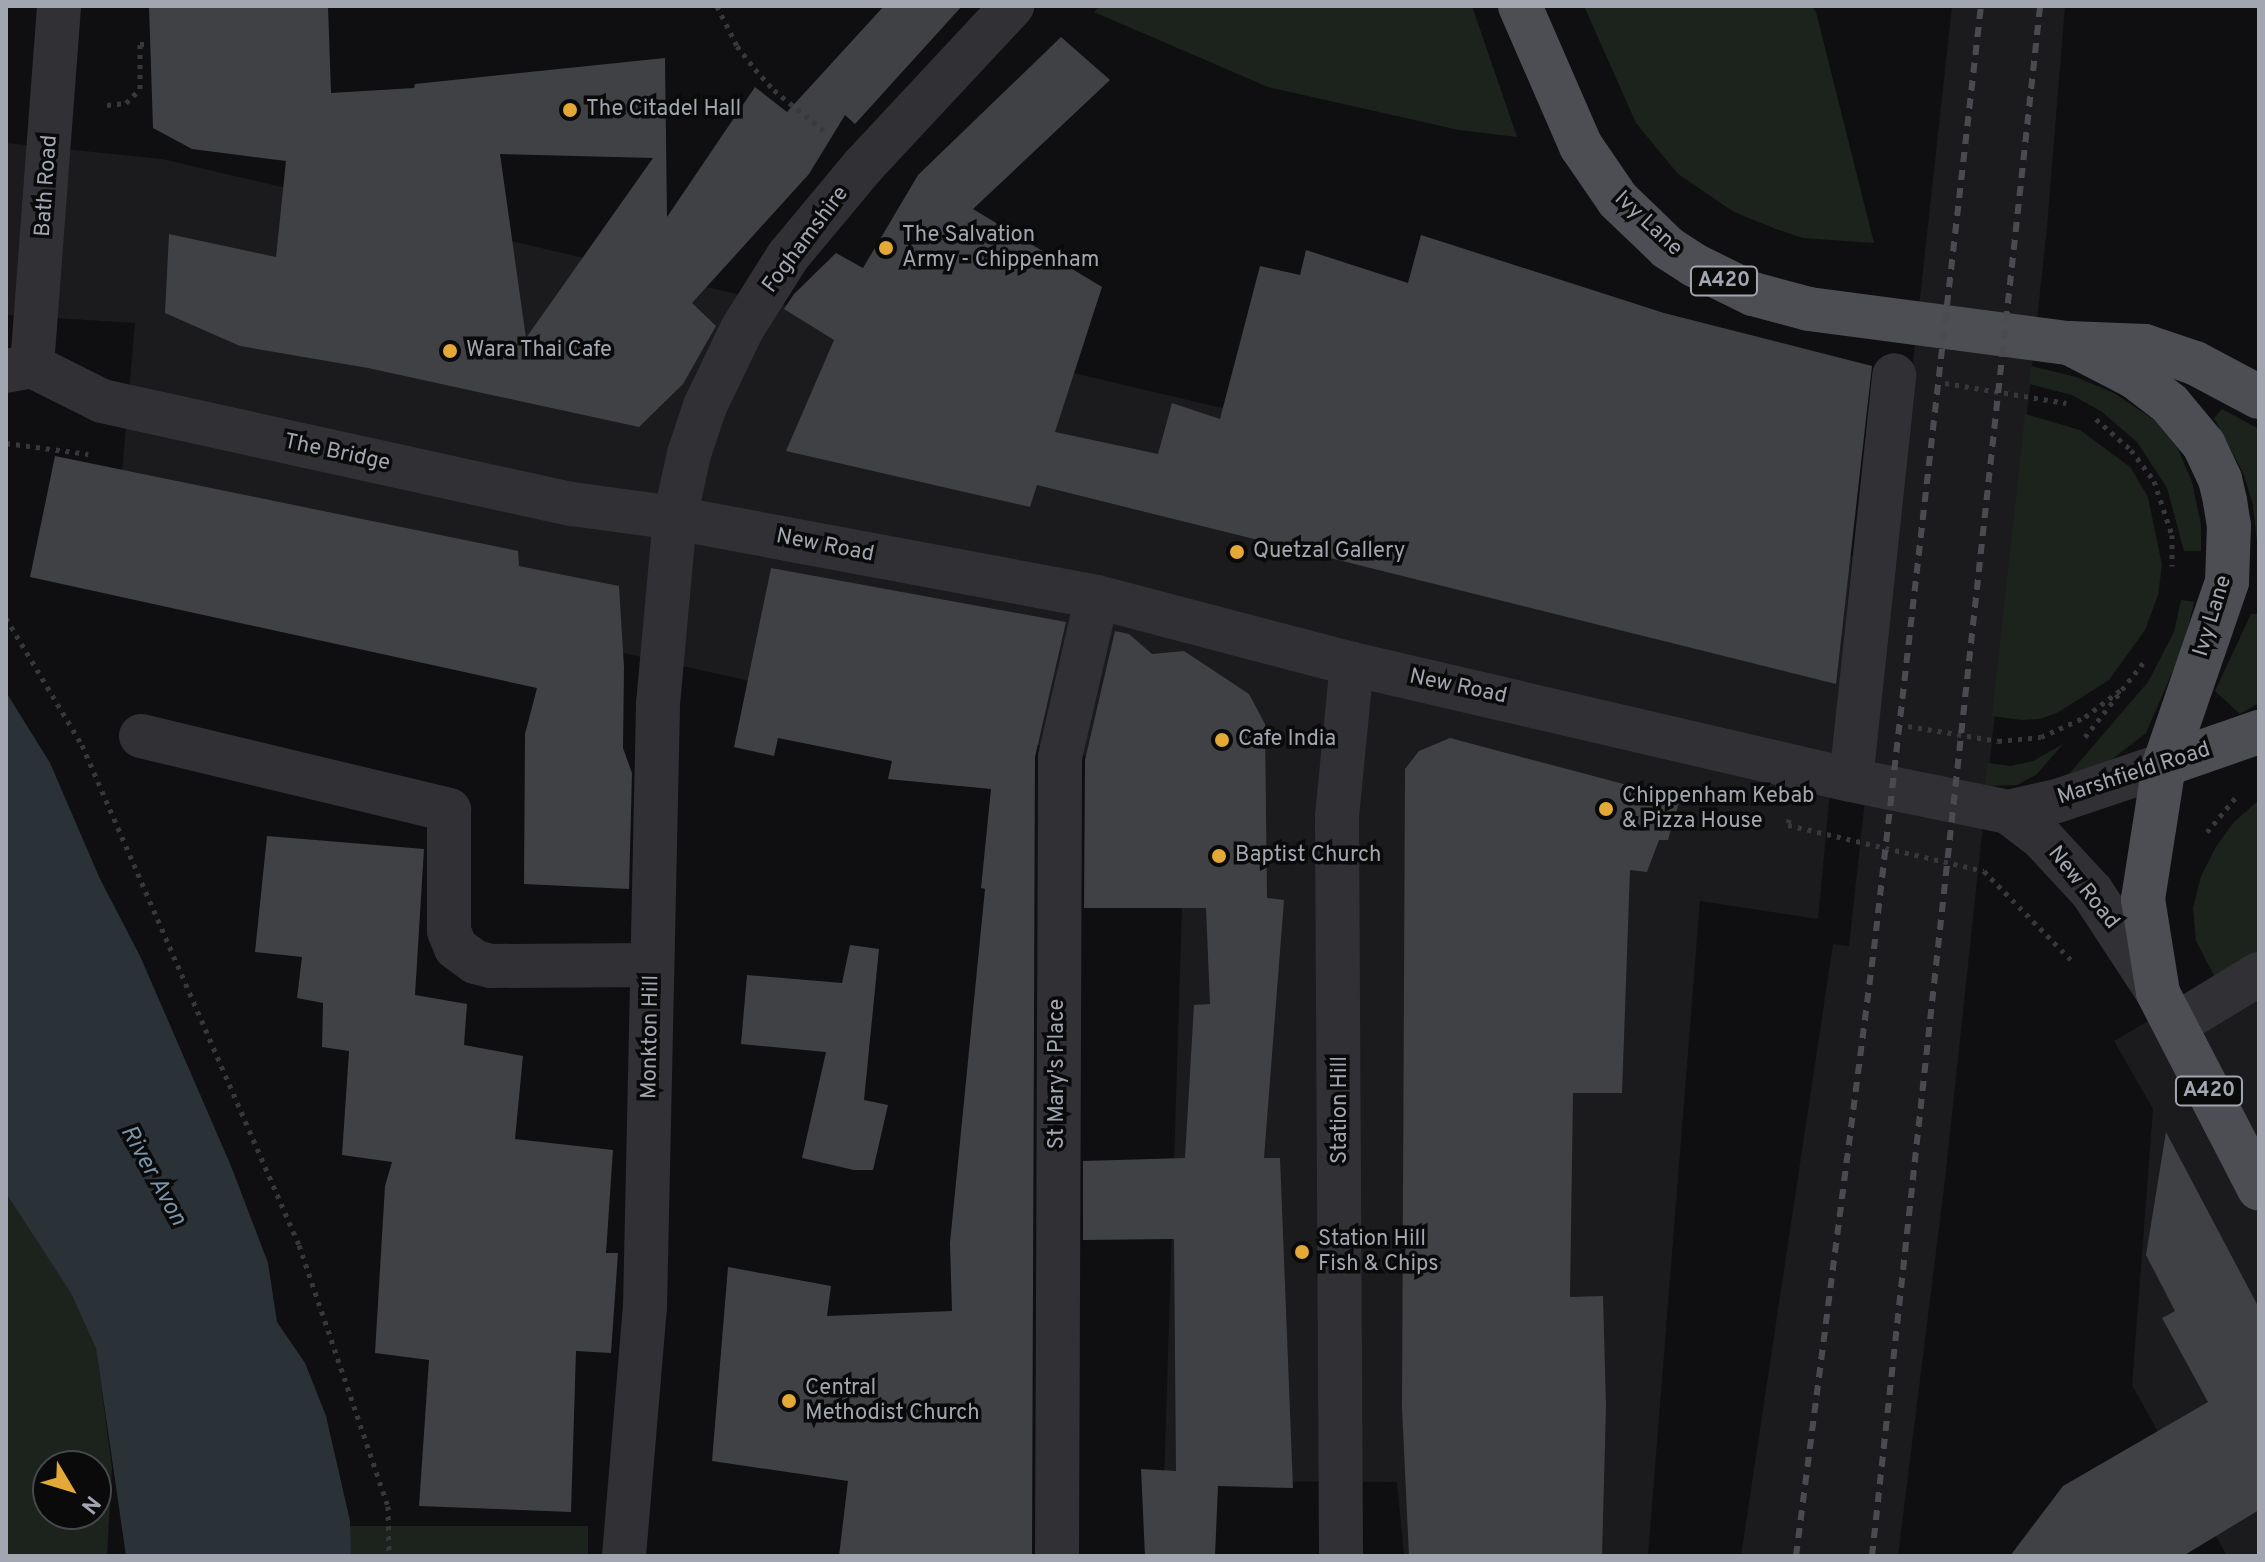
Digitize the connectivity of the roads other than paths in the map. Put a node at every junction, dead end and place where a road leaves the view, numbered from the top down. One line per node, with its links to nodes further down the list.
1 (59, 6): 5 (street, Bath Road)
2 (1012, 6): 8 (street, Foghamshire)
3 (1520, 6): 4 (main road, Ivy Lane / A420)
4 (2069, 343): 7 (main road, Ivy Lane / A420); 13 (main road, Ivy Lane / A420)
5 (19, 369): 8 (street, The Bridge)
6 (1894, 375): 14 (street)
7 (2259, 397)
8 (675, 518): 9 (street, New Road); 16 (street, Monkton Hill)
9 (1097, 597): 10 (street, New Road); 21 (street, St Mary's Place)
10 (1352, 664): 14 (street, New Road); 22 (street, Station Hill)
11 (141, 736): 16 (street)
12 (2245, 737): 13 (main road, Marshfield Road)
13 (2164, 765): 15 (street, Marshfield Road); 18 (main road, New Road / A420)
14 (1851, 780): 15 (street, New Road)
15 (2008, 812): 18 (street, New Road)
16 (652, 965): 20 (street, Monkton Hill)
17 (2259, 974): 18 (street)
18 (2166, 1009): 19 (main road, New Road / A420)
19 (2259, 1189)
20 (624, 1556)
21 (1057, 1556)
22 (1341, 1556)

